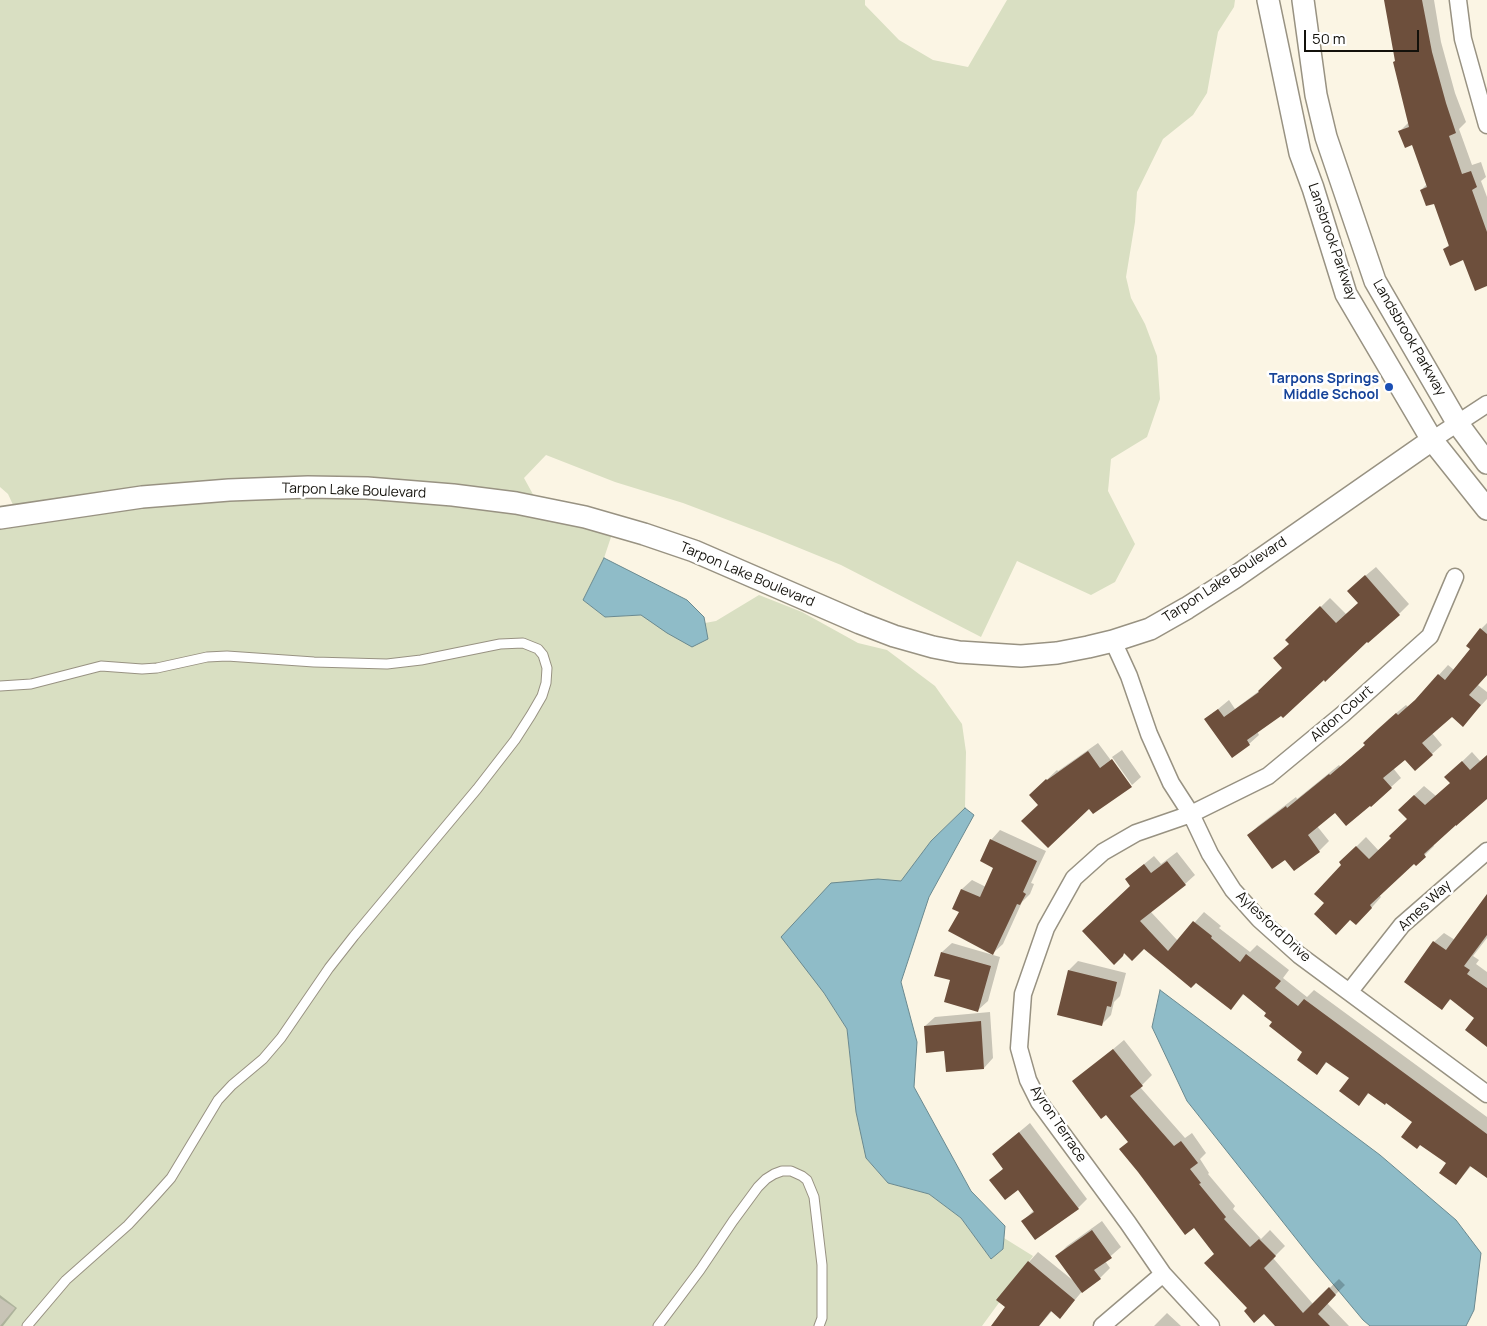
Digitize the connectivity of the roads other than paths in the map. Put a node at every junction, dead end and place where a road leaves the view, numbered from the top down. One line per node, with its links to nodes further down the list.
1 (1268, 0): 7 (street, Lansbrook Parkway)
2 (1303, 0): 6 (street, Landsbrook Parkway)
3 (1458, 0): 4 (street)
4 (1487, 125)
5 (1487, 404): 6 (street)
6 (1458, 424): 7 (street); 8 (street)
7 (1432, 440): 9 (street, Lansbrook Parkway); 12 (street, Tarpon Lake Boulevard)
8 (1487, 462)
9 (1487, 509)
10 (0, 518): 12 (street, Tarpon Lake Boulevard)
11 (1456, 577): 14 (street, Aldon Court)
12 (1113, 641): 14 (street, Aylesford Drive)
13 (0, 686): 19 (lane)
14 (1191, 814): 16 (street, Aylesford Drive); 18 (street, Ayron Terrace)
15 (1487, 851): 16 (street, Ames Way)
16 (1350, 991): 17 (street, Aylesford Drive)
17 (1487, 1094)
18 (1162, 1274): 22 (street); 23 (street, Ayron Terrace)
19 (27, 1326)
20 (658, 1326): 21 (lane)
21 (819, 1326)
22 (1102, 1326)
23 (1210, 1326)

